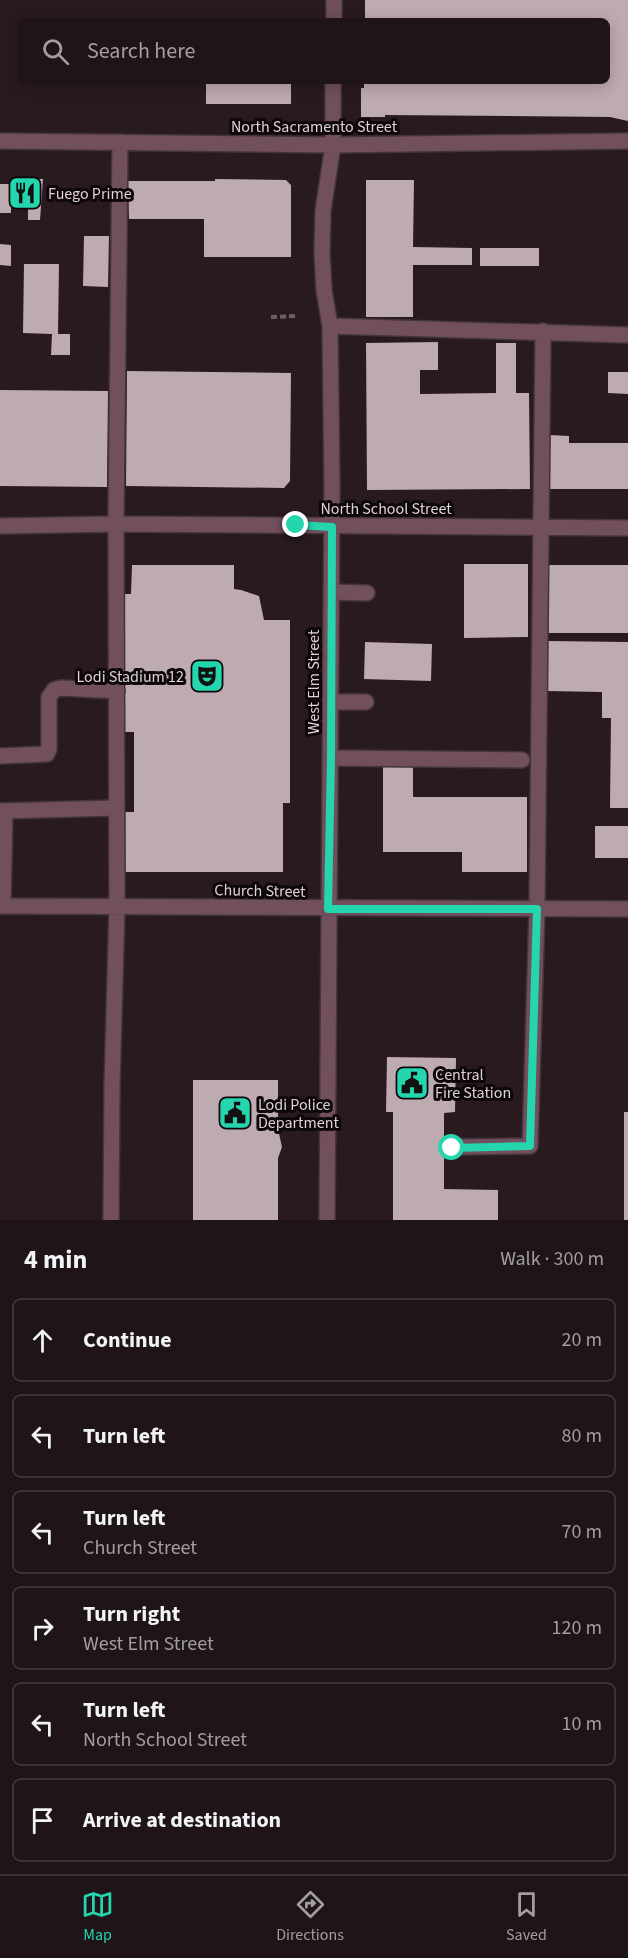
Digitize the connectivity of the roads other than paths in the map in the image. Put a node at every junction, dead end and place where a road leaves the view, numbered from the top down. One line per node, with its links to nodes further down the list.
1 (334, 0): 2 (street)
2 (334, 18)
3 (333, 84): 7 (street, West Elm Street)
4 (0, 141): 6 (street, North Sacramento Street)
5 (628, 141): 7 (street, North Sacramento Street)
6 (120, 142): 7 (street, North Sacramento Street); 11 (street)
7 (333, 145): 8 (street, West Elm Street)
8 (330, 327): 9 (street); 14 (street, West Elm Street)
9 (543, 331): 10 (street); 13 (street)
10 (628, 335)
11 (116, 524): 12 (street, North School Street); 14 (street, North School Street); 18 (street)
12 (0, 526)
13 (540, 526): 14 (street, North School Street); 15 (street, North School Street); 29 (street)
14 (332, 527): 16 (street, West Elm Street)
15 (628, 528)
16 (332, 592): 17 (street); 19 (street, West Elm Street)
17 (367, 593)
18 (117, 691): 21 (street); 24 (street)
19 (331, 702): 20 (street); 22 (street, West Elm Street)
20 (366, 702)
21 (0, 756)
22 (331, 758): 23 (street); 28 (street, West Elm Street)
23 (522, 760)
24 (116, 808): 25 (street); 27 (street)
25 (2, 811): 26 (street)
26 (2, 906): 27 (street, Church Street)
27 (117, 907): 28 (street, Church Street); 32 (street)
28 (328, 909): 29 (street, Church Street); 33 (street, West Elm Street)
29 (537, 909): 30 (street, Church Street); 31 (street)
30 (628, 909)
31 (452, 1148)
32 (111, 1220)
33 (327, 1220)

